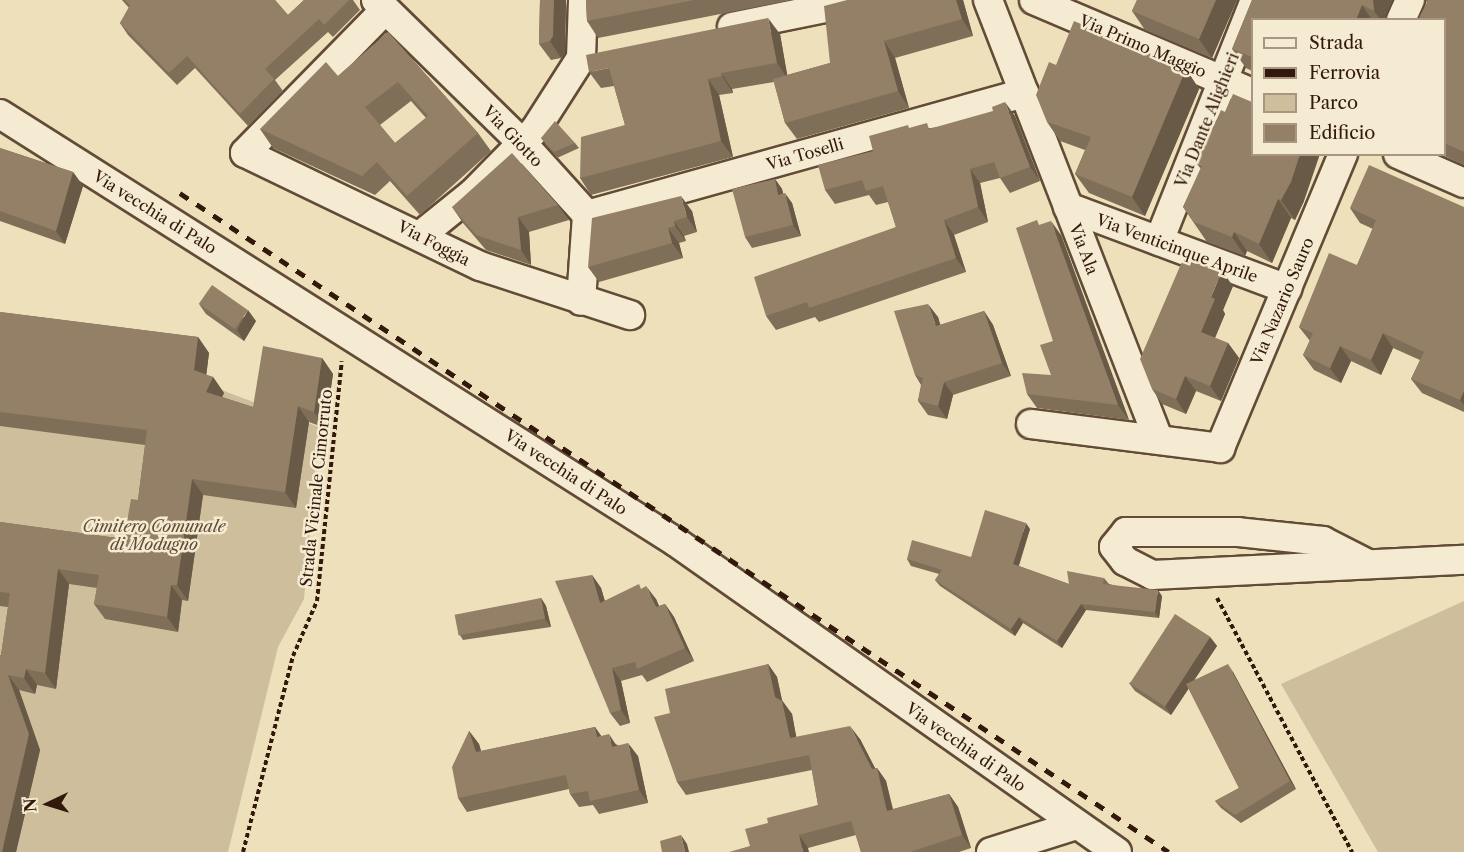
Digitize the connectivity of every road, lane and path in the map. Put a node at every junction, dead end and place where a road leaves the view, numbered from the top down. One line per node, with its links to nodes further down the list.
1 (583, 0): 14 (street)
2 (865, 0): 9 (street)
3 (988, 0): 11 (street, Via Ala)
4 (1034, 0): 10 (street, Via Primo Maggio)
5 (1255, 0): 10 (street, Via Dante Alighieri)
6 (1410, 0): 8 (street)
7 (381, 5): 14 (street, Via Giotto); 20 (street, Via Foggia)
8 (1402, 18)
9 (706, 32)
10 (1222, 80): 12 (street, Via Primo Maggio); 21 (street, Via Dante Alighieri)
11 (1024, 93): 18 (street, Via Ala); 19 (street, Via Toselli)
12 (1251, 93)
13 (0, 114): 25 (street, Via vecchia di Palo)
14 (522, 143): 19 (street, Via Giotto); 20 (street)
15 (1342, 156): 22 (street, Via Nazario Sauro)
16 (1403, 156): 17 (street)
17 (1464, 183)
18 (1068, 207): 21 (street, Via Venticinque Aprile); 27 (street, Via Ala)
19 (586, 215): 23 (street)
20 (421, 236): 23 (street, Via Foggia)
21 (1159, 241): 22 (street, Via Venticinque Aprile)
22 (1287, 289): 27 (street, Via Nazario Sauro)
23 (581, 301): 24 (street, Via Foggia)
24 (630, 315)
25 (345, 331): 31 (street, Via vecchia di Palo); 32 (path, Strada Vicinale Cimorruto)
26 (1031, 424): 27 (street)
27 (1158, 439)
28 (1464, 560): 29 (street)
29 (1366, 563): 30 (street); 30 (street)
30 (1204, 573): 35 (path)
31 (1076, 825): 33 (street); 34 (street, Via vecchia di Palo)
32 (243, 852)
33 (991, 852)
34 (1117, 852)
35 (1352, 852)

